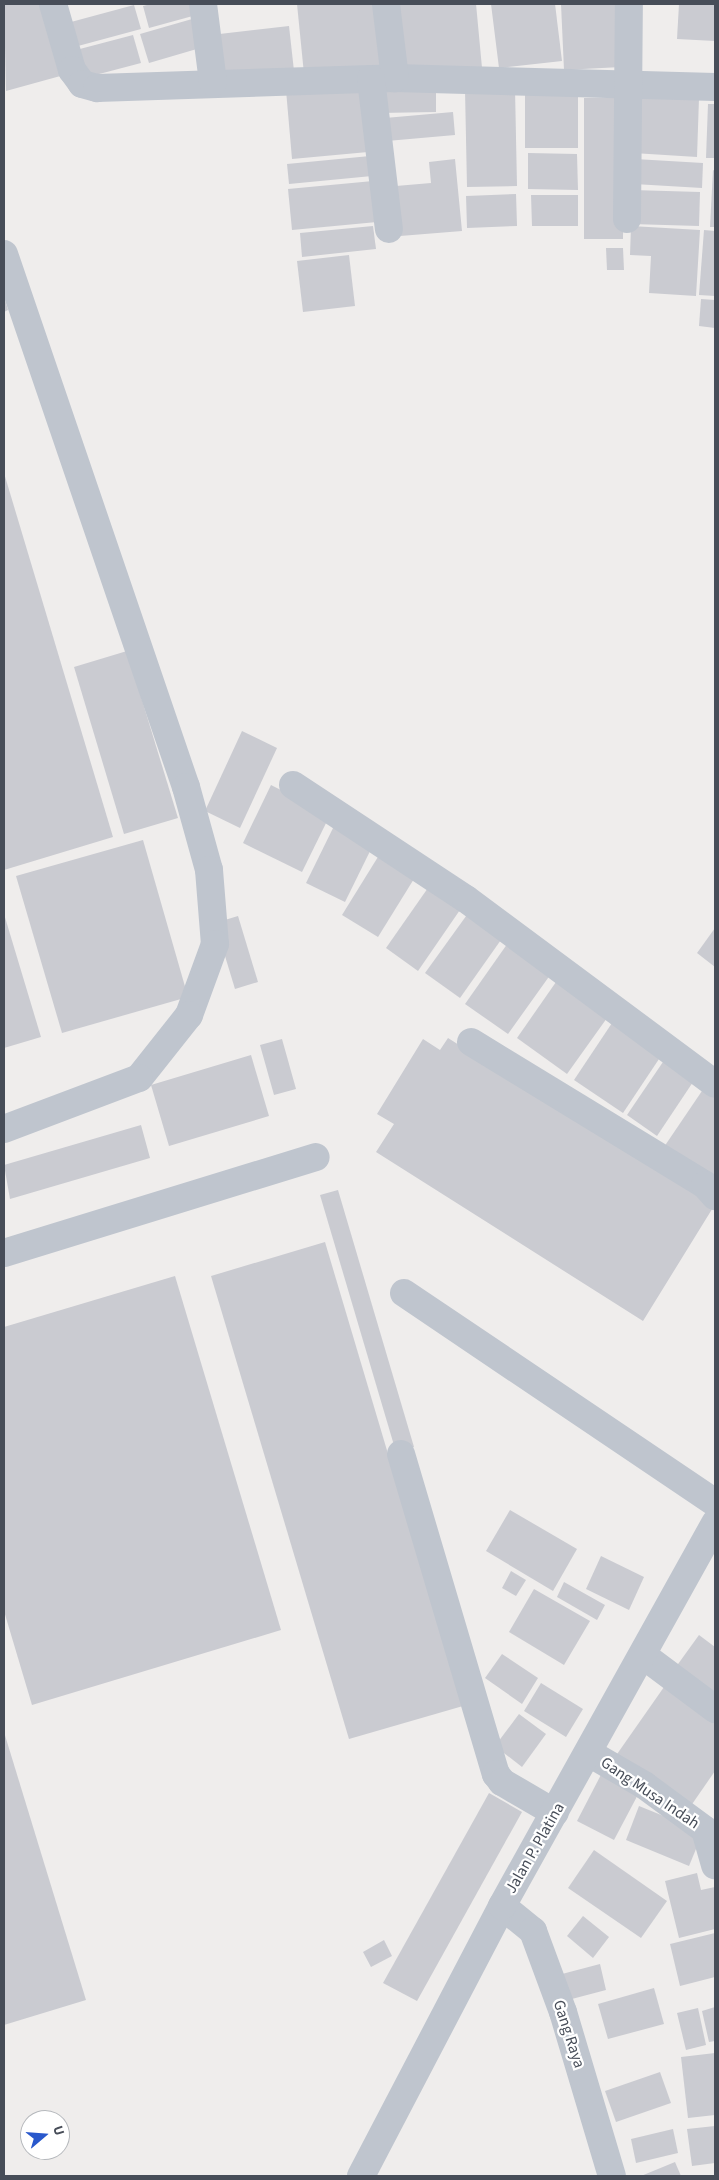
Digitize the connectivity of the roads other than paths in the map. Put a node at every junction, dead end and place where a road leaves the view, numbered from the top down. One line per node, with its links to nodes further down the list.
1 (53, 4): 6 (street)
2 (202, 4): 6 (street)
3 (386, 4): 5 (street)
4 (629, 4): 7 (street)
5 (383, 78): 6 (street); 7 (street); 10 (street)
6 (213, 82)
7 (627, 82): 8 (street); 9 (street)
8 (715, 87)
9 (627, 219)
10 (389, 229)
11 (4, 254): 15 (street)
12 (293, 785): 14 (street)
13 (471, 1042): 17 (street)
14 (715, 1084)
15 (4, 1129)
16 (316, 1157): 18 (street)
17 (715, 1196)
18 (4, 1253)
19 (404, 1293): 21 (street)
20 (401, 1454): 26 (street)
21 (715, 1503)
22 (715, 1523): 23 (street, Jalan P. Platina)
23 (644, 1656): 24 (street); 25 (street, Jalan P. Platina)
24 (715, 1709)
25 (589, 1753): 26 (street, Jalan P. Platina); 27 (street, Gang Musa Indah)
26 (555, 1813): 28 (street, Jalan P. Platina)
27 (715, 1866)
28 (502, 1906): 29 (street, Jalan P. Platina); 30 (street, Gang Raya)
29 (361, 2176)
30 (612, 2176)

